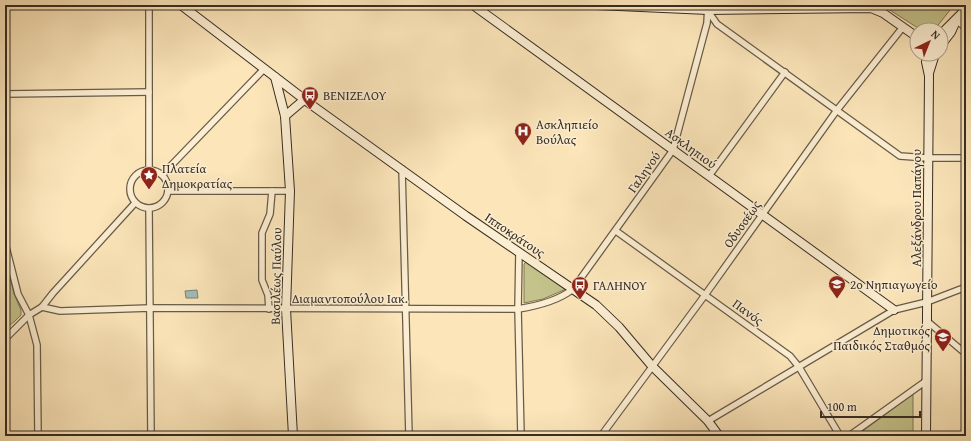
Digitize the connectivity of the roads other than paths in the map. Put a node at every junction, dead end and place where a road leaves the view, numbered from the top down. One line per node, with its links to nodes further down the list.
1 (149, 5): 20 (street)
2 (181, 5): 16 (street)
3 (596, 5): 5 (street)
4 (479, 7): 25 (street, Ασκληπιού)
5 (708, 8): 6 (street); 17 (street); 25 (street, Γαληνού)
6 (825, 8): 10 (street)
7 (966, 9): 8 (street)
8 (956, 20): 9 (street); 11 (street); 13 (street)
9 (949, 26)
10 (903, 27): 12 (street); 23 (street, Οδυσσέως)
11 (966, 28)
12 (909, 31)
13 (949, 35)
14 (926, 62): 18 (street, Αλεξάνδρου Παπάγου)
15 (932, 62): 18 (street, Αλεξάνδρου Παπάγου)
16 (264, 69): 19 (street); 30 (street)
17 (785, 72): 23 (street); 31 (street)
18 (928, 76): 26 (street, Αλεξάνδρου Παπάγου)
19 (275, 77): 22 (street, Ιπποκράτους); 24 (street, Βασιλέως Παύλου)
20 (149, 92): 21 (street); 29 (street)
21 (5, 94)
22 (305, 99): 24 (street); 28 (street, Ιπποκράτους)
23 (837, 110): 26 (street); 37 (street, Οδυσσέως)
24 (285, 116): 34 (street, Βασιλέως Παύλου)
25 (673, 150): 31 (street, Ασκληπιού); 38 (street, Γαληνού)
26 (928, 158): 27 (street); 44 (street, Αλεξάνδρου Παπάγου)
27 (966, 158)
28 (402, 168): 40 (street, Ιπποκράτους); 47 (street)
29 (149, 170): 30 (street); 35 (street)
30 (162, 175): 32 (street)
31 (709, 176): 37 (street, Ασκληπιού)
32 (168, 191): 33 (street); 36 (street)
33 (272, 191): 34 (street); 48 (street)
34 (290, 191): 49 (street, Βασιλέως Παύλου)
35 (135, 203): 36 (street); 45 (street)
36 (149, 209): 46 (street)
37 (763, 215): 43 (street, Οδυσσέως); 51 (street, Ασκληπιού)
38 (616, 231): 42 (street, Γαληνού); 43 (street, Πανός)
39 (5, 243): 52 (street)
40 (519, 252): 42 (street, Ιπποκράτους); 50 (street)
41 (966, 287): 44 (street)
42 (573, 288): 50 (street, Διαμαντοπούλου Ιακ.); 56 (street, Ιπποκράτους)
43 (705, 295): 56 (street, Οδυσσέως); 57 (street, Πανός)
44 (927, 302): 51 (street); 53 (street, Αλεξάνδρου Παπάγου)
45 (42, 307): 46 (street, Διαμαντοπούλου Ιακ.); 52 (street)
46 (150, 308): 48 (street, Διαμαντοπούλου Ιακ.); 61 (street)
47 (406, 308): 49 (street, Διαμαντοπούλου Ιακ.); 50 (street, Διαμαντοπούλου Ιακ.); 63 (street)
48 (269, 309): 49 (street, Διαμαντοπούλου Ιακ.)
49 (286, 309): 62 (street, Βασιλέως Παύλου)
50 (518, 309): 64 (street)
51 (894, 310): 57 (street)
52 (29, 315): 54 (street); 60 (street)
53 (927, 321): 55 (street); 58 (street, Αλεξάνδρου Παπάγου)
54 (5, 339)
55 (966, 354)
56 (652, 366): 59 (street, Ιπποκράτους); 65 (street, Οδυσσέως)
57 (799, 367): 59 (street); 67 (street, Πανός)
58 (926, 381): 68 (street); 69 (street, Αλεξάνδρου Παπάγου)
59 (708, 421): 66 (street, Ιπποκράτους)
60 (38, 436)
61 (151, 436)
62 (293, 436)
63 (409, 436)
64 (521, 436)
65 (601, 436)
66 (719, 436)
67 (840, 436)
68 (849, 436)
69 (926, 436)

